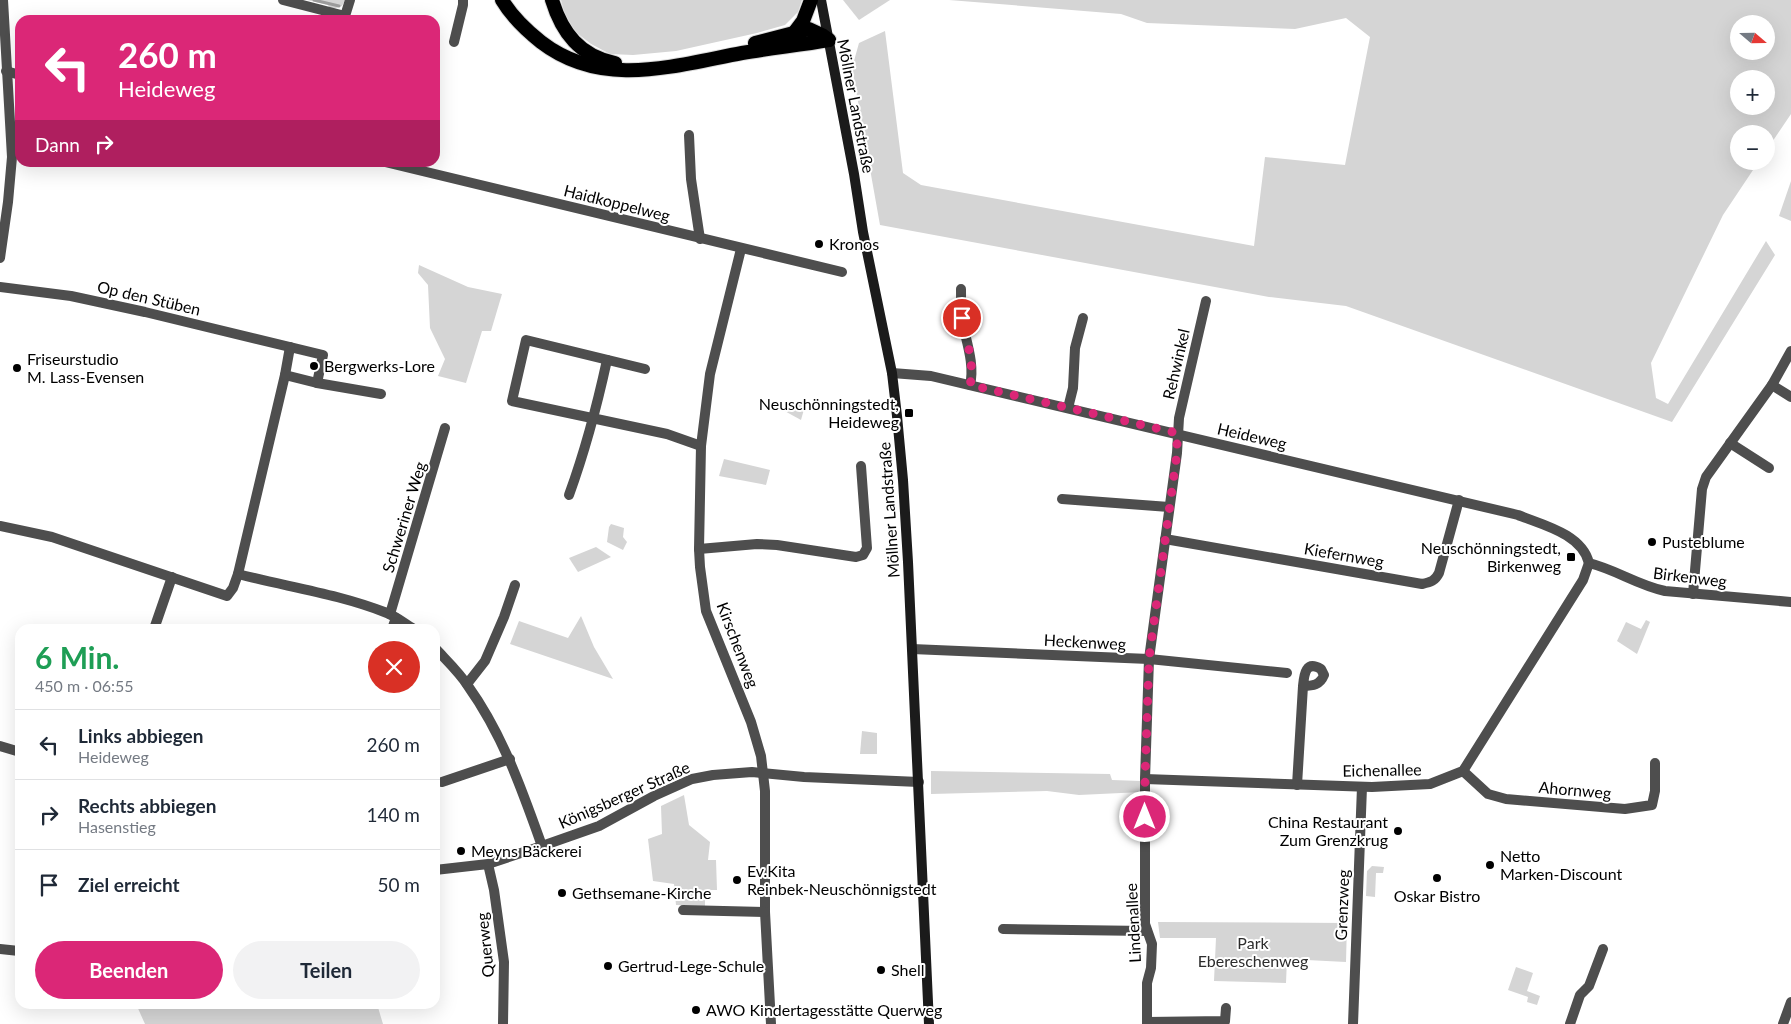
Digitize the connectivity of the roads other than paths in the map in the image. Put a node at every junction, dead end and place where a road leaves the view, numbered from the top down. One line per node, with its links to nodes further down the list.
1 (2, 0): 12 (street)
2 (283, 0): 9 (street)
3 (350, 0): 10 (street)
4 (463, 0): 14 (street)
5 (502, 0): 13 (highway)
6 (552, 0): 11 (highway)
7 (811, 0): 11 (highway)
8 (821, 0): 13 (main road, Möllner Landstraße)
9 (341, 15)
10 (345, 15)
11 (794, 32): 13 (highway)
12 (2, 34): 15 (street)
13 (829, 40): 32 (main road, Möllner Landstraße)
14 (454, 42)
15 (6, 71): 16 (street); 19 (street)
16 (15, 74)
17 (689, 135): 20 (street)
18 (406, 167): 20 (street, Haidkoppelweg)
19 (4, 203): 22 (street)
20 (700, 238): 21 (street, Haidkoppelweg)
21 (741, 249): 23 (street, Haidkoppelweg); 44 (street, Kirschenweg)
22 (0, 258)
23 (842, 272)
24 (0, 287): 28 (street, Op den Stüben)
25 (961, 289): 35 (street)
26 (1206, 301): 42 (street, Rehwinkel)
27 (1083, 318): 39 (street)
28 (290, 347): 33 (street); 34 (street, Op den Stüben)
29 (1791, 351): 36 (street)
30 (607, 360): 31 (street); 40 (street); 40 (street)
31 (645, 368)
32 (892, 373): 35 (street, Heideweg); 64 (main road, Möllner Landstraße)
33 (284, 375): 34 (street); 55 (street)
34 (317, 383): 37 (street)
35 (970, 385): 39 (street, Heideweg)
36 (1772, 385): 38 (street); 43 (street)
37 (381, 394)
38 (1791, 397)
39 (1068, 408): 42 (street, Heideweg)
40 (594, 419): 44 (street); 47 (street)
41 (445, 428): 60 (street, Schweriner Weg)
42 (1177, 433): 49 (street, Heideweg); 50 (street, Lindenallee)
43 (1730, 443): 46 (street); 58 (street)
44 (701, 446): 53 (street, Kirschenweg)
45 (861, 466): 53 (street)
46 (1769, 468)
47 (569, 495)
48 (1062, 499): 50 (street)
49 (1459, 500): 52 (street, Kiefernweg); 54 (street, Heideweg)
50 (1169, 507): 52 (street, Lindenallee)
51 (0, 526): 56 (street)
52 (1166, 539): 66 (street, Lindenallee)
53 (699, 549): 75 (street, Kirschenweg)
54 (1589, 563): 58 (street, Birkenweg); 74 (street)
55 (238, 574): 56 (street); 60 (street)
56 (172, 577): 61 (street)
57 (515, 585): 68 (street)
58 (1694, 594): 59 (street, Birkenweg)
59 (1791, 602)
60 (393, 616): 62 (street, Schweriner Weg); 63 (street)
61 (156, 624)
62 (392, 624)
63 (406, 624)
64 (912, 648): 66 (street, Heckenweg); 78 (main road, Möllner Landstraße)
65 (440, 654): 68 (street)
66 (1149, 659): 67 (street, Heckenweg); 76 (street, Lindenallee)
67 (1287, 672)
68 (467, 684): 72 (street)
69 (1303, 686): 79 (street)
70 (0, 746): 71 (street)
71 (15, 750)
72 (510, 759): 77 (street); 81 (street)
73 (1656, 764): 74 (street, Ahornweg)
74 (1464, 771): 80 (street, Eichenallee)
75 (763, 773): 78 (street, Königsberger Straße); 81 (street, Königsberger Straße); 85 (street, Kirschenweg)
76 (1145, 779): 79 (street, Eichenallee); 87 (street, Lindenallee)
77 (442, 782)
78 (919, 782): 96 (main road, Möllner Landstraße)
79 (1298, 785): 80 (street, Eichenallee)
80 (1362, 787): 97 (street, Grenzweg)
81 (542, 846): 82 (street, Königsberger Straße)
82 (488, 864): 83 (street, Königsberger Straße); 94 (street, Querweg)
83 (440, 869)
84 (682, 910): 85 (street)
85 (765, 912): 95 (street, Kirschenweg)
86 (1003, 929): 87 (street)
87 (1147, 931): 93 (street, Lindenallee)
88 (0, 948): 89 (street)
89 (15, 949)
90 (1603, 949): 98 (street)
91 (1791, 1002): 99 (street)
92 (1226, 1008): 93 (street, Lindenallee)
93 (1147, 1023)
94 (503, 1024)
95 (770, 1024)
96 (929, 1024)
97 (1353, 1024)
98 (1570, 1024)
99 (1783, 1024)

